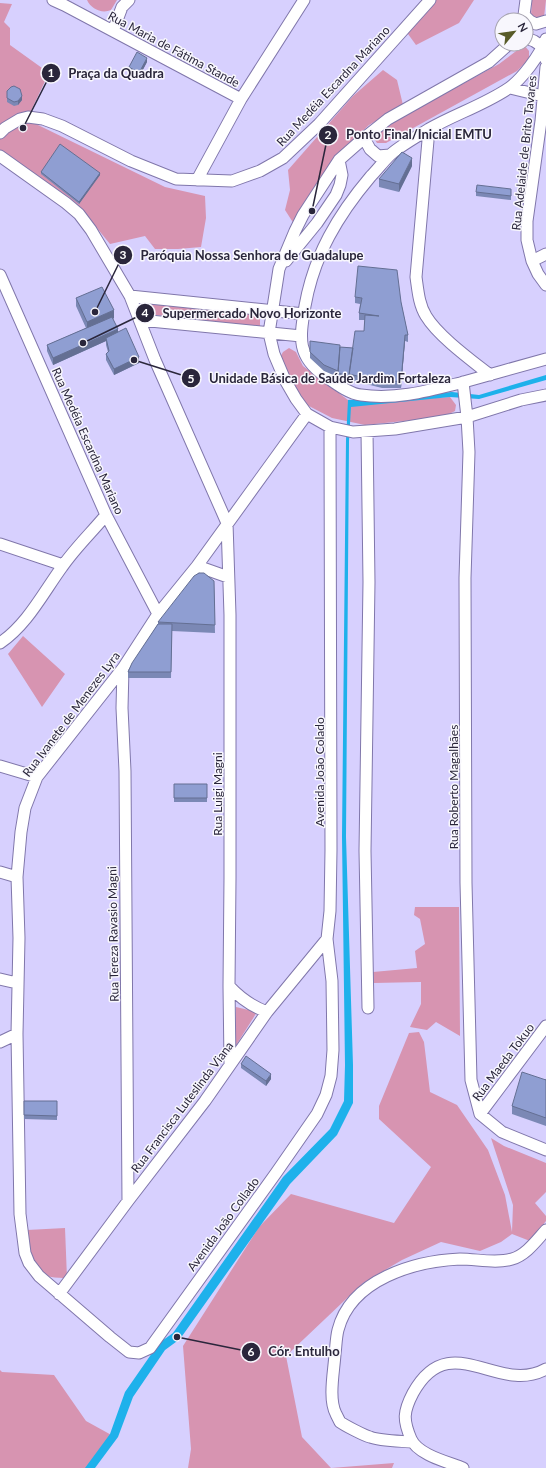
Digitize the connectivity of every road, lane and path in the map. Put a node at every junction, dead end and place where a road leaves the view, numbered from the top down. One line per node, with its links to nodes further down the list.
1 (52, 0): 6 (street, Rua Maria de Fátima Stande)
2 (129, 0): 10 (street)
3 (304, 0): 18 (street)
4 (430, 0): 25 (street, Rua Medéia Escardna Mariano)
5 (526, 0): 7 (street)
6 (67, 2): 10 (street, Rua Maria de Fátima Stande)
7 (524, 12)
8 (546, 21): 9 (street)
9 (534, 23)
10 (113, 31): 18 (street, Rua Maria de Fátima Stande)
11 (534, 40): 12 (street)
12 (544, 43): 14 (street, Rua Adelaide de Brito Tavares); 16 (street)
13 (500, 52): 21 (street)
14 (546, 60)
15 (546, 67): 17 (street, Rua Adelaide de Brito Tavares)
16 (510, 88): 17 (street); 19 (street)
17 (543, 96): 27 (street, Rua Adelaide de Brito Tavares)
18 (241, 99): 25 (street)
19 (429, 129): 22 (street); 38 (street)
20 (0, 133): 25 (street, Rua Medéia Escardna Mariano)
21 (364, 138): 22 (street); 24 (street)
22 (390, 155): 33 (street)
23 (0, 156): 31 (street)
24 (339, 160): 28 (street); 28 (street)
25 (197, 180)
26 (546, 254): 27 (street)
27 (532, 261): 30 (street, Rua Adelaide de Brito Tavares)
28 (279, 269): 32 (street)
29 (0, 275): 45 (street, Rua Medéia Escardna Mariano)
30 (546, 285)
31 (130, 296): 32 (street); 34 (street)
32 (272, 311): 33 (street); 35 (street)
33 (304, 314): 36 (street)
34 (140, 320): 35 (street); 46 (street)
35 (269, 333): 36 (street); 41 (street)
36 (300, 336): 39 (street)
37 (546, 359): 38 (street)
38 (490, 375): 39 (street)
39 (463, 382): 42 (street, Rua Roberto Magalhães)
40 (546, 395): 42 (street)
41 (308, 414): 43 (street); 46 (street, Rua Ivanete de Menezes Lyra)
42 (467, 417): 44 (street); 69 (street, Rua Roberto Magalhães)
43 (330, 426): 44 (street); 58 (street, Avenida João Colado)
44 (367, 431): 62 (street)
45 (106, 515): 48 (street); 51 (street, Rua Medéia Escardna Mariano)
46 (227, 523): 49 (street, Rua Ivanete de Menezes Lyra); 50 (street, Rua Luigi Magni)
47 (1, 542): 48 (street)
48 (63, 565): 52 (street)
49 (197, 566): 50 (street); 51 (street, Rua Ivanete de Menezes Lyra)
50 (228, 577): 61 (street, Rua Luigi Magni)
51 (158, 614): 53 (street, Rua Ivanete de Menezes Lyra)
52 (0, 643)
53 (123, 668): 55 (street, Rua Ivanete de Menezes Lyra); 71 (street, Rua Tereza Ravasio Magni)
54 (0, 766): 55 (street)
55 (37, 778): 57 (street, Rua Ivanete de Menezes Lyra)
56 (0, 872): 57 (street)
57 (17, 877): 60 (street, Rua Ivanete de Menezes Lyra)
58 (327, 939): 63 (street, Rua Francisca Luteslinda Viana); 68 (street, Avenida João Colado)
59 (0, 979): 60 (street)
60 (18, 983): 65 (street, Rua Ivanete de Menezes Lyra)
61 (228, 986): 63 (street); 67 (street, Rua Luigi Magni)
62 (368, 1008)
63 (267, 1012): 67 (street, Rua Francisca Luteslinda Viana)
64 (546, 1026): 69 (street, Rua Maeda Tokuo)
65 (17, 1034): 66 (street); 73 (street, Rua Ivanete de Menezes Lyra)
66 (0, 1042)
67 (230, 1064): 71 (street, Rua Francisca Luteslinda Viana)
68 (317, 1114): 74 (street, Avenida João Collado)
69 (480, 1114): 70 (street)
70 (546, 1150)
71 (128, 1201): 73 (street, Rua Francisca Luteslinda Viana)
72 (546, 1230): 76 (street)
73 (60, 1294): 74 (street, Rua Ivanete de Menezes Lyra)
74 (150, 1348)
75 (546, 1369): 76 (street)
76 (412, 1442): 77 (street)
77 (463, 1468)

